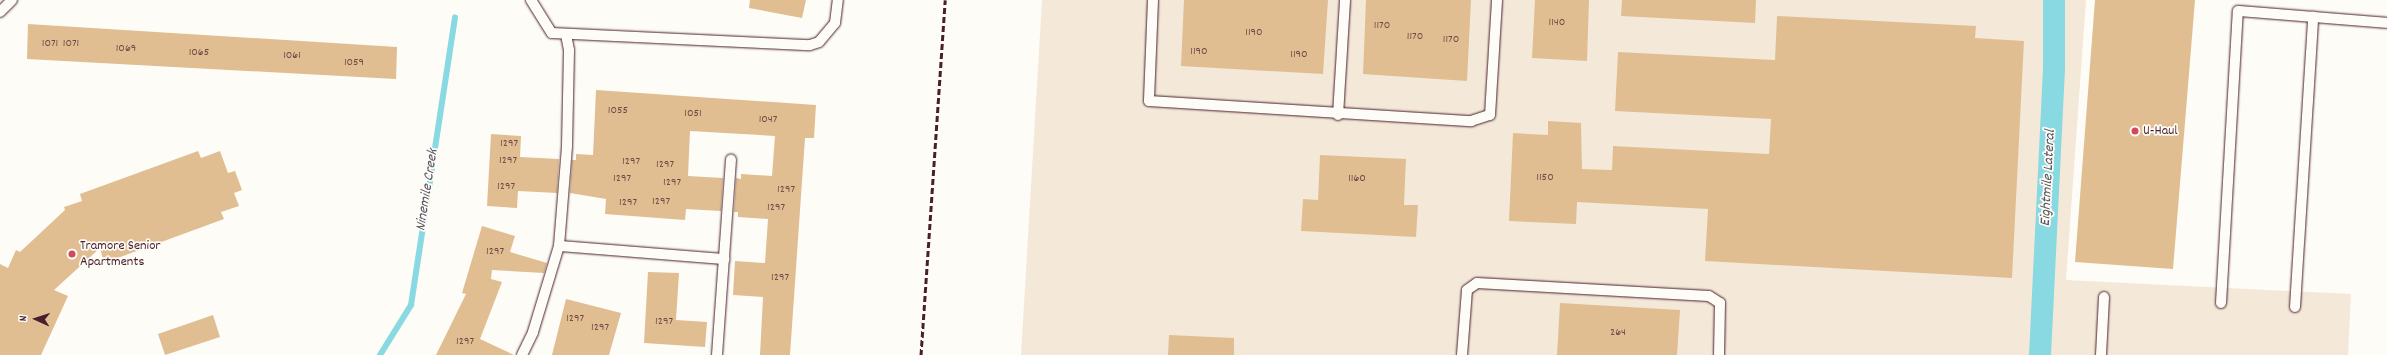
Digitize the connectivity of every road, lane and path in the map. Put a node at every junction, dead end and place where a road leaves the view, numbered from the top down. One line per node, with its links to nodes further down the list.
1 (12, 0): 7 (lane)
2 (531, 0): 10 (lane)
3 (838, 0): 10 (lane)
4 (1153, 0): 11 (lane)
5 (1345, 0): 11 (lane)
6 (1497, 0): 11 (lane)
7 (0, 12)
8 (2313, 17): 9 (lane); 16 (lane); 17 (lane)
9 (2387, 23)
10 (566, 34): 13 (lane)
11 (1338, 114)
12 (731, 159): 14 (lane)
13 (559, 246): 14 (lane); 18 (lane)
14 (724, 259): 19 (lane)
15 (2104, 297): 22 (lane)
16 (2221, 303)
17 (2295, 307)
18 (522, 355)
19 (717, 355)
20 (1462, 355): 21 (lane)
21 (1718, 355)
22 (2101, 355)

